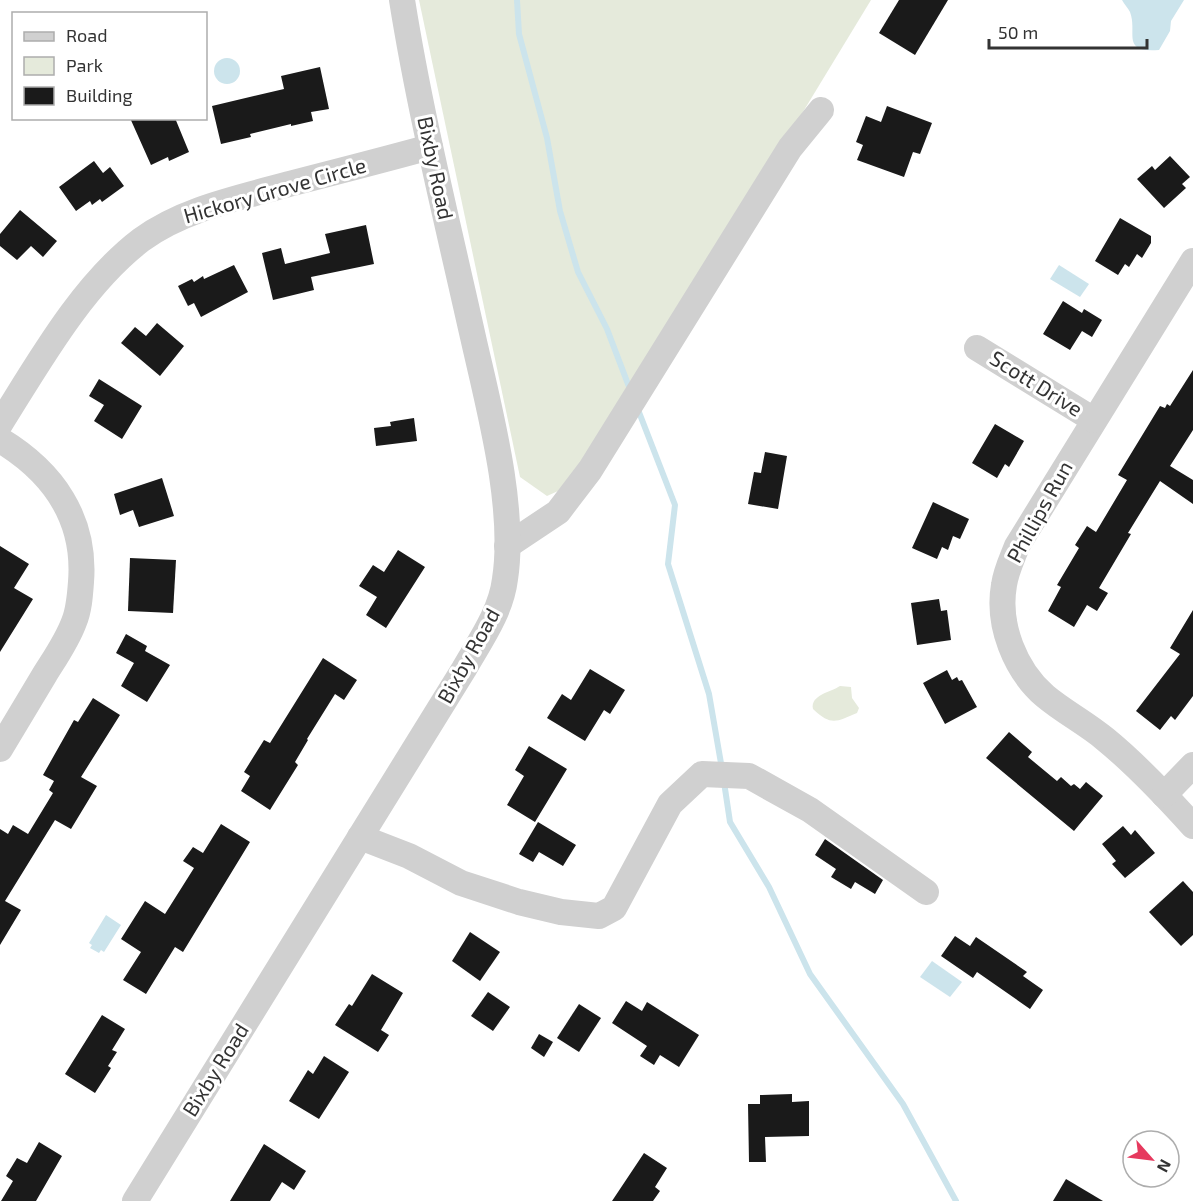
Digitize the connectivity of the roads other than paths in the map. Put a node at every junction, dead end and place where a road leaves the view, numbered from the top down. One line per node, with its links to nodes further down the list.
1 (402, 0): 3 (street, Bixby Road)
2 (821, 110): 9 (street)
3 (430, 147): 7 (street, Hickory Grove Circle); 9 (street, Bixby Road)
4 (1193, 261): 6 (street, Phillips Run)
5 (977, 348): 6 (street, Scott Drive)
6 (1094, 420): 12 (street, Phillips Run)
7 (0, 424)
8 (0, 440): 10 (street)
9 (507, 546): 14 (street, Bixby Road)
10 (0, 748)
11 (1193, 765): 12 (street)
12 (1164, 795): 13 (street, Phillips Run)
13 (1193, 825)
14 (360, 837): 15 (street); 16 (street, Bixby Road)
15 (926, 892)
16 (135, 1201)

